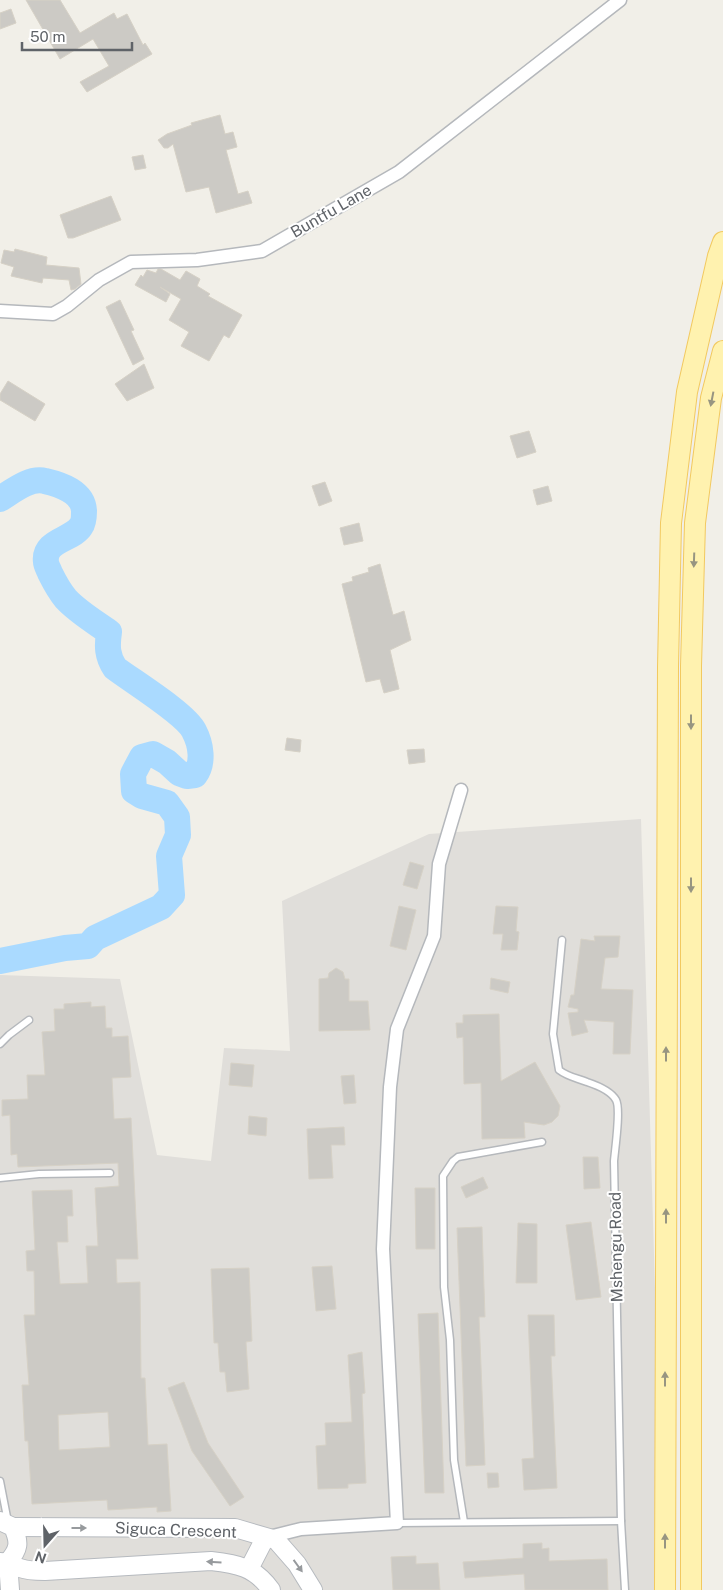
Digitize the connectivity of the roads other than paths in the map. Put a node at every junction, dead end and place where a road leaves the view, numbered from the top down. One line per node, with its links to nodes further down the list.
1 (620, 0): 3 (street, Buntfu Lane)
2 (723, 242): 26 (main road, one-way to 2)
3 (0, 311)
4 (723, 351): 27 (main road, one-way to 27)
5 (461, 790): 14 (street)
6 (562, 940): 13 (lane, Mshengu Road)
7 (30, 1020): 8 (lane)
8 (0, 1044)
9 (542, 1142): 15 (lane)
10 (110, 1173): 11 (lane)
11 (0, 1178)
12 (0, 1481): 16 (lane)
13 (621, 1521): 15 (lane); 25 (lane, Mshengu Road)
14 (397, 1522): 15 (lane); 17 (street)
15 (464, 1522)
16 (7, 1525): 17 (street, Siguca Crescent, one-way to 17); 18 (street)
17 (265, 1538): 19 (street); 24 (street, Siguca Crescent, one-way to 24)
18 (4, 1562): 20 (street, Siguca Crescent); 21 (street)
19 (249, 1569): 20 (street, Siguca Crescent, one-way to 20); 23 (street, Siguca Crescent)
20 (45, 1571): 22 (street)
21 (10, 1590)
22 (18, 1590)
23 (271, 1590)
24 (313, 1590)
25 (625, 1590)
26 (665, 1590)
27 (691, 1590)

